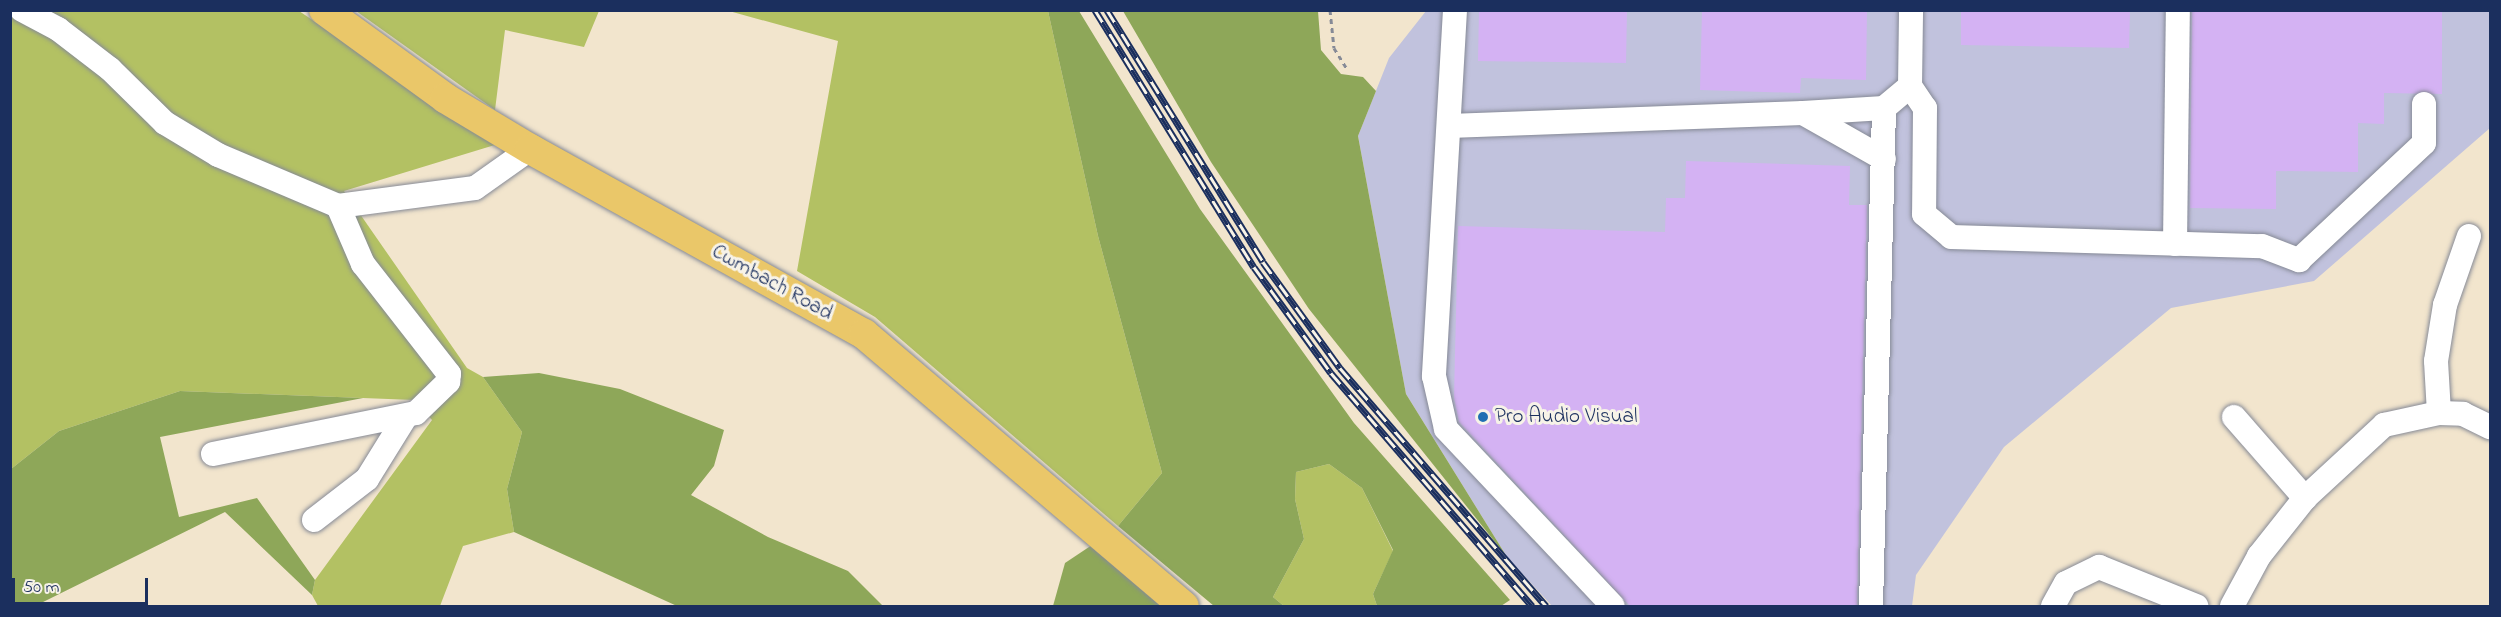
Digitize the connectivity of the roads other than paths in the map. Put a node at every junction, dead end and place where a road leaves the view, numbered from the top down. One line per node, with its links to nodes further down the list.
1 (22, 10): 12 (street)
2 (324, 10): 10 (main road, Cwmbach Road)
3 (1455, 10): 9 (street)
4 (1911, 10): 6 (street)
5 (2178, 10): 14 (street)
6 (1896, 99): 8 (street); 11 (street); 14 (street)
7 (2424, 104): 14 (street)
8 (1803, 113): 9 (street); 11 (street)
9 (1449, 126): 23 (street)
10 (530, 149): 12 (street); 22 (main road, Cwmbach Road)
11 (1884, 159): 24 (street)
12 (338, 207): 16 (street)
13 (2469, 236): 15 (street)
14 (2175, 244)
15 (2439, 413): 18 (street); 20 (street)
16 (406, 416): 19 (street); 21 (street)
17 (2234, 417): 20 (street)
18 (2490, 427)
19 (213, 454)
20 (2305, 498): 27 (street)
21 (314, 520)
22 (1184, 606)
23 (1613, 606)
24 (1871, 606)
25 (2054, 606): 26 (street)
26 (2196, 606)
27 (2232, 606)

